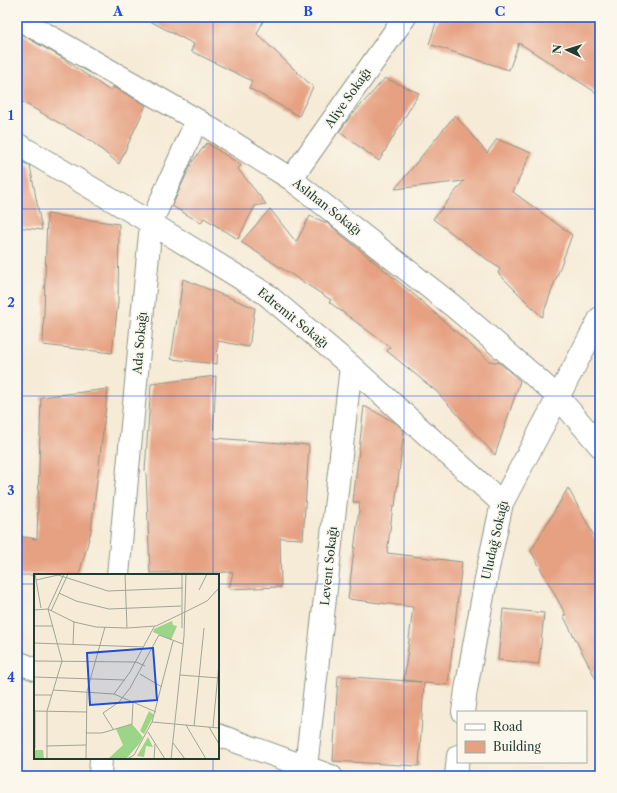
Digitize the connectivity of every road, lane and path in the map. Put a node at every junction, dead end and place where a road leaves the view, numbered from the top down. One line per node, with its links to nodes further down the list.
1 (406, 17): 5 (street, Aliye Sokağı)
2 (17, 18): 3 (street, Aslıhan Sokağı)
3 (197, 120): 5 (street, Aslıhan Sokağı); 6 (street, Ada Sokağı)
4 (17, 144): 6 (street, Edremit Sokağı)
5 (291, 179): 9 (street, Aslıhan Sokağı)
6 (151, 223): 8 (street, Edremit Sokağı); 12 (street, Ada Sokağı)
7 (600, 318): 9 (street, Uludağ Sokağı)
8 (351, 366): 11 (street, Edremit Sokağı); 19 (street, Levent Sokağı)
9 (558, 397): 10 (street, Aslıhan Sokağı); 11 (street, Uludağ Sokağı)
10 (600, 446)
11 (502, 503): 15 (street, Uludağ Sokağı)
12 (118, 574)
13 (17, 662): 14 (street)
14 (34, 669)
15 (463, 711)
16 (219, 735): 19 (street)
17 (101, 759): 20 (street)
18 (457, 763): 22 (street)
19 (305, 771): 21 (street)
20 (100, 776)
21 (331, 776)
22 (456, 776)

